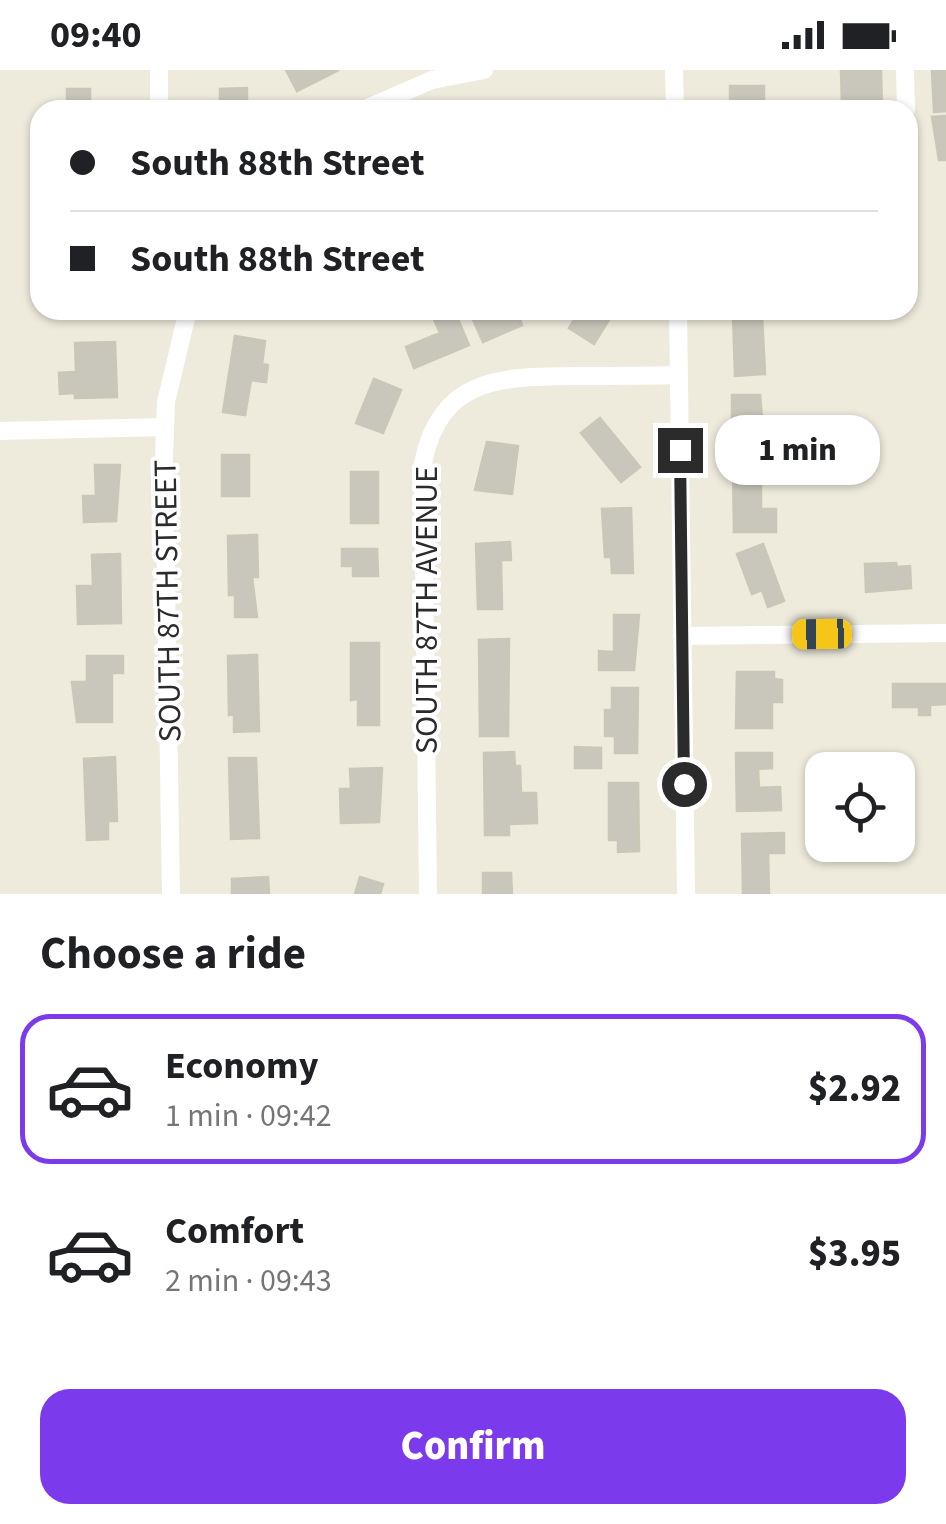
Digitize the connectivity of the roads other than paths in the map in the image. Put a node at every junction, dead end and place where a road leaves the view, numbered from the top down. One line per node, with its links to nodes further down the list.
1 (159, 70): 5 (street)
2 (484, 70): 6 (street)
3 (674, 70): 7 (street)
4 (905, 70): 8 (street)
5 (159, 100)
6 (386, 100)
7 (675, 100)
8 (906, 100)
9 (185, 320): 12 (street, SOUTH 87TH STREET)
10 (678, 320): 11 (street)
11 (679, 376): 15 (street); 17 (street, SOUTH 87TH AVENUE)
12 (166, 427): 13 (street); 16 (street, SOUTH 87TH STREET)
13 (0, 431)
14 (946, 633): 15 (street)
15 (682, 636): 18 (street)
16 (171, 894)
17 (428, 894)
18 (686, 894)

